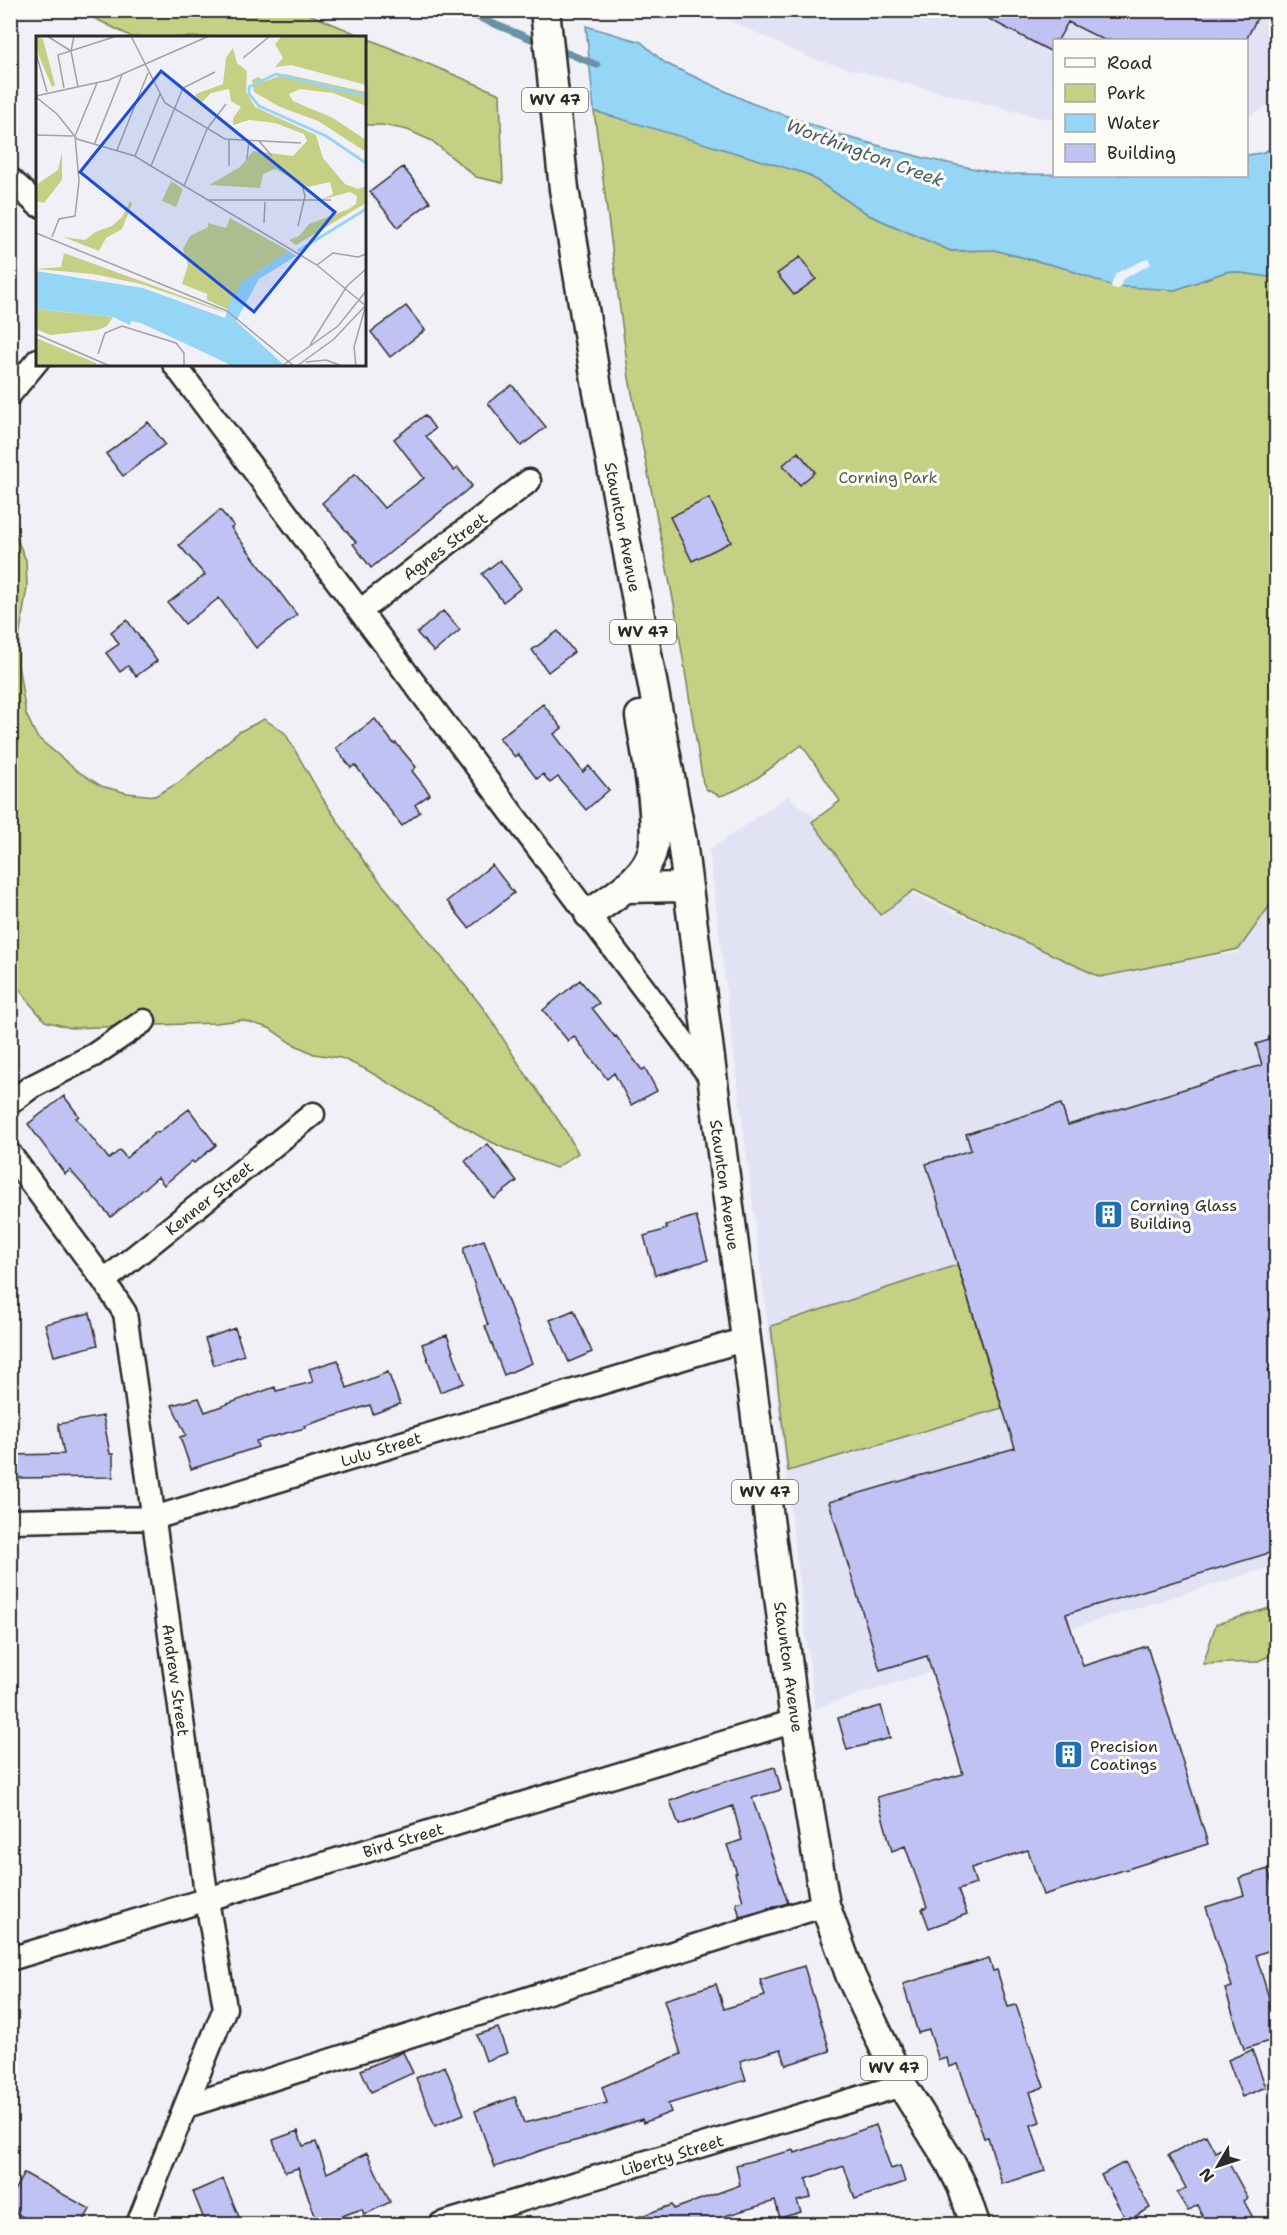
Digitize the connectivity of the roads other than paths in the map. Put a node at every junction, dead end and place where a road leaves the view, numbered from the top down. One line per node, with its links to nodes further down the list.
1 (545, 10): 8 (main road, Staunton Avenue / WV 47)
2 (10, 179): 3 (street)
3 (36, 203)
4 (36, 362): 6 (street)
5 (176, 366): 9 (street, Staunton Avenue)
6 (10, 394)
7 (529, 481): 9 (street, Agnes Street)
8 (638, 607): 10 (main road, Staunton Avenue / WV 47); 11 (main road)
9 (360, 611): 12 (street, Staunton Avenue)
10 (687, 887): 11 (main road); 14 (main road, Staunton Avenue / WV 47)
11 (626, 888): 12 (main road)
12 (589, 914): 14 (street, Staunton Avenue)
13 (144, 1021): 15 (street)
14 (711, 1078): 19 (main road, Staunton Avenue / WV 47)
15 (10, 1103)
16 (313, 1114): 18 (street, Kenner Street)
17 (10, 1154): 18 (street, Andrew Street)
18 (105, 1281): 20 (street, Andrew Street)
19 (746, 1340): 20 (street, Lulu Street); 22 (main road, Staunton Avenue / WV 47)
20 (154, 1518): 21 (street, Lulu Street); 23 (street, Andrew Street)
21 (10, 1521)
22 (795, 1720): 23 (street, Bird Street); 24 (main road, Staunton Avenue / WV 47)
23 (207, 1900): 25 (street, Bird Street); 27 (street, Andrew Street)
24 (825, 1905): 26 (main road, Staunton Avenue / WV 47); 27 (street)
25 (10, 1959)
26 (902, 2085): 29 (street, Liberty Street); 30 (main road, Staunton Avenue / WV 47)
27 (186, 2106): 28 (street, Andrew Street)
28 (138, 2224)
29 (441, 2224)
30 (975, 2224)

